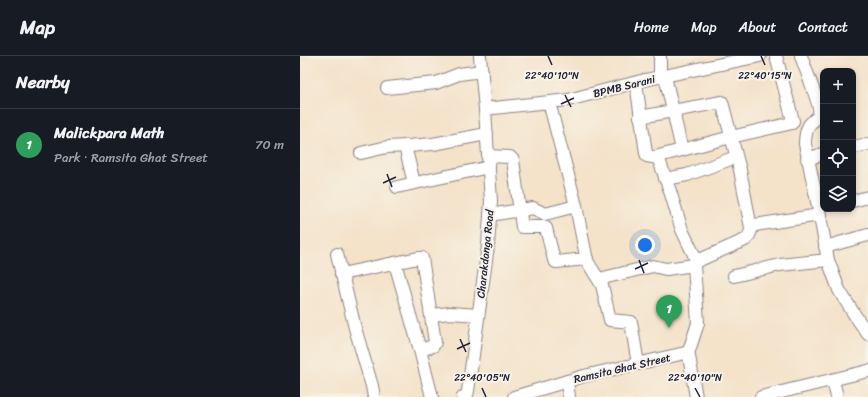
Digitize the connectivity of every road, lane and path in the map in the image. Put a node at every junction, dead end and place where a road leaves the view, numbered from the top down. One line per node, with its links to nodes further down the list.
1 (480, 56): 7 (street, Charakdanga Road)
2 (660, 56): 8 (street)
3 (760, 56): 6 (street, BPMB Sarani)
4 (776, 56): 16 (street)
5 (801, 56): 25 (street)
6 (709, 61): 8 (street, BPMB Sarani)
7 (482, 71): 10 (street); 12 (street, Charakdanga Road)
8 (662, 76): 9 (street, BPMB Sarani); 13 (street)
9 (636, 83): 11 (street, BPMB Sarani); 14 (street)
10 (387, 88)
11 (549, 102): 12 (street, BPMB Sarani); 33 (street)
12 (486, 109): 15 (street, Charakdanga Road)
13 (673, 111): 14 (street); 16 (street); 20 (street)
14 (640, 117): 24 (street)
15 (486, 134): 18 (street); 26 (street, Charakdanga Road)
16 (731, 137): 20 (street); 23 (street)
17 (868, 144): 19 (street)
18 (406, 146): 21 (street); 28 (street)
19 (856, 146)
20 (682, 150): 24 (street)
21 (361, 153)
22 (820, 155): 25 (street)
23 (736, 157): 27 (street); 37 (street)
24 (658, 158): 27 (street)
25 (808, 158): 32 (street)
26 (489, 162): 28 (street); 34 (street); 36 (street, Charakdanga Road)
27 (666, 179): 44 (street)
28 (414, 183): 29 (street)
29 (397, 187)
30 (868, 197): 31 (street)
31 (856, 200)
32 (820, 204)
33 (576, 206): 34 (street); 41 (street)
34 (519, 210): 36 (street); 41 (street)
35 (822, 212): 37 (street); 39 (street)
36 (490, 215): 49 (street, Charakdanga Road)
37 (751, 228): 44 (street)
38 (868, 236): 39 (street)
39 (826, 247): 42 (street)
40 (337, 254): 45 (street)
41 (587, 259): 47 (street)
42 (828, 260): 46 (street); 50 (street)
43 (395, 263): 45 (street); 48 (street); 51 (street)
44 (695, 263): 47 (street); 52 (street)
45 (341, 274): 58 (street)
46 (734, 276)
47 (599, 279): 53 (street)
48 (431, 315): 49 (street); 51 (street)
49 (478, 315): 57 (street, Charakdanga Road)
50 (868, 334)
51 (420, 350): 59 (street)
52 (688, 354): 53 (street, Ramsita Ghat Street); 62 (street)
53 (638, 364): 56 (street, Ramsita Ghat Street)
54 (868, 371): 55 (street)
55 (833, 380): 63 (street); 64 (street)
56 (567, 381): 60 (street, Ramsita Ghat Street); 61 (street)
57 (467, 396)
58 (374, 397)
59 (432, 397)
60 (514, 397)
61 (568, 397)
62 (696, 397)
63 (761, 397)
64 (837, 397)

